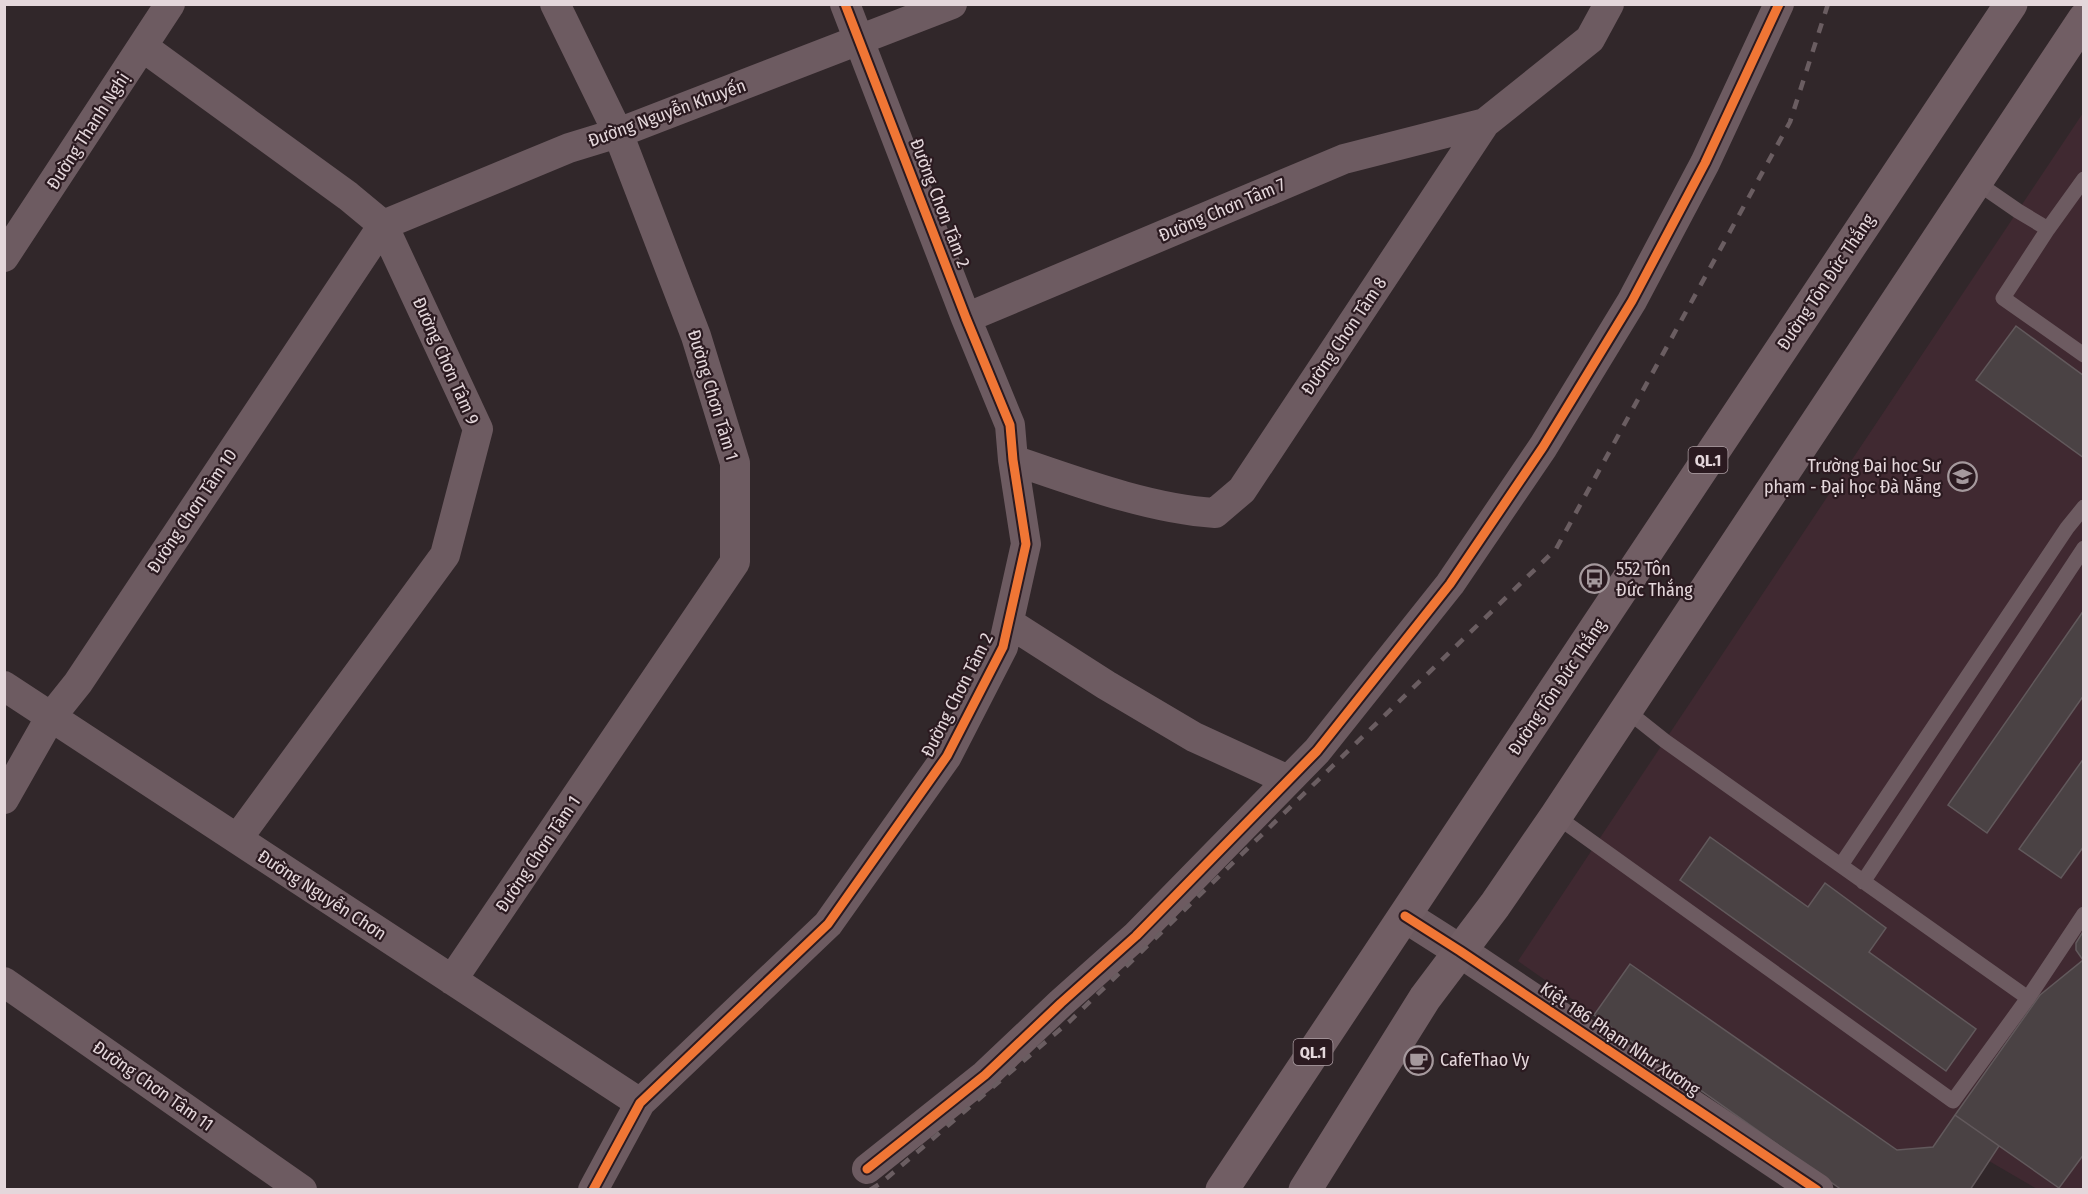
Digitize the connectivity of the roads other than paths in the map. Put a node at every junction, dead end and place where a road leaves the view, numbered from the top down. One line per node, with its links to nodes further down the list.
1 (170, 4): 10 (street, Đường Thanh Nghị)
2 (555, 4): 12 (street, Đường Chơn Tâm 1)
3 (845, 4): 9 (street, Đường Chơn Tâm 2)
4 (952, 4): 9 (street, Đường Nguyễn Khuyến)
5 (1609, 4): 11 (street, Đường Chơn Tâm 8)
6 (1779, 4): 27 (street)
7 (2011, 4): 34 (highway, Đường Tôn Đức Thắng / QL.1)
8 (2084, 19): 14 (highway)
9 (861, 41): 12 (street, Đường Nguyễn Khuyến); 18 (street, Đường Chơn Tâm 2)
10 (143, 47): 15 (street, Đường Chơn Tâm 9); 17 (street, Đường Thanh Nghị)
11 (1485, 123): 18 (street, Đường Chơn Tâm 7); 20 (street, Đường Chơn Tâm 8)
12 (618, 133): 15 (street, Đường Nguyễn Khuyến); 36 (street, Đường Chơn Tâm 1)
13 (2084, 179): 16 (lane)
14 (1976, 182): 16 (lane); 25 (highway)
15 (383, 225): 26 (street, Đường Chơn Tâm 10); 30 (street, Đường Chơn Tâm 9)
16 (2048, 229): 19 (lane)
17 (4, 256)
18 (966, 318): 20 (street, Đường Chơn Tâm 2)
19 (2084, 355)
20 (1013, 460): 23 (street, Đường Chơn Tâm 2)
21 (2083, 509): 31 (lane)
22 (2084, 548): 32 (lane)
23 (1009, 623): 27 (street); 39 (street, Đường Chơn Tâm 2)
24 (4, 686): 26 (street, Đường Nguyễn Chơn)
25 (1626, 710): 29 (highway); 31 (lane)
26 (50, 718): 28 (street, Đường Chơn Tâm 10); 30 (street, Đường Nguyễn Chơn)
27 (1288, 780): 40 (street)
28 (4, 800)
29 (1556, 816): 35 (highway); 38 (lane)
30 (237, 839): 36 (street, Đường Nguyễn Chơn)
31 (1841, 865): 32 (lane)
32 (1863, 882): 38 (lane)
33 (2084, 914): 38 (lane)
34 (1405, 916): 35 (street, Kiệt 186 Phạm Như Xương); 43 (highway, Đường Tôn Đức Thắng / QL.1)
35 (1460, 951): 44 (highway); 45 (street, Kiệt 186 Phạm Như Xương)
36 (452, 980): 39 (street, Đường Nguyễn Chơn)
37 (4, 982): 41 (street, Đường Chơn Tâm 11)
38 (2028, 998)
39 (640, 1103): 42 (street, Đường Chơn Tâm 2)
40 (867, 1169)
41 (302, 1190)
42 (593, 1190)
43 (1222, 1190)
44 (1305, 1190)
45 (1816, 1190)

